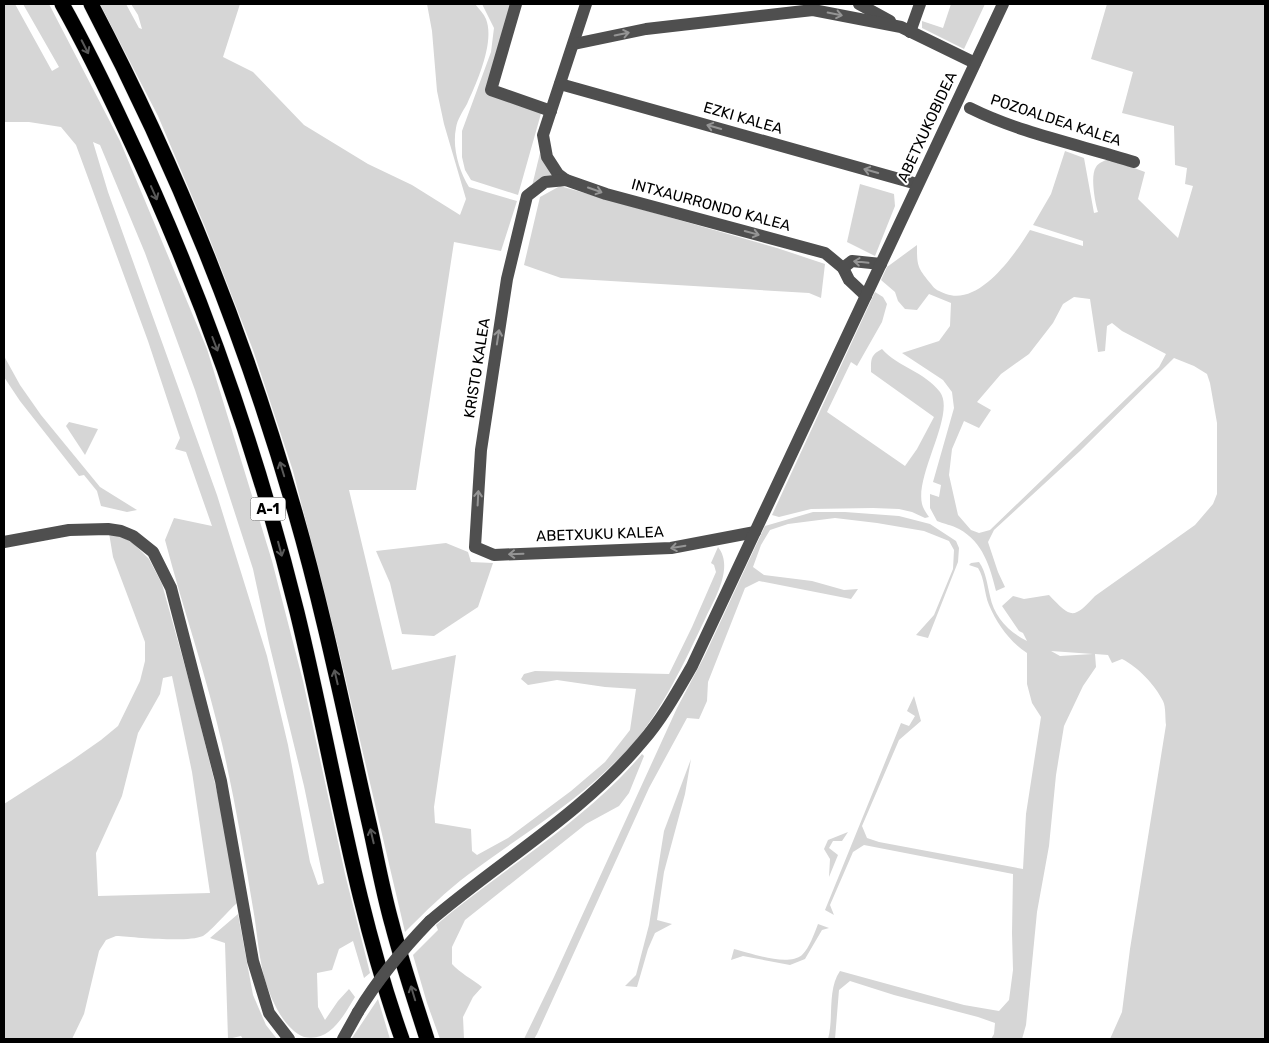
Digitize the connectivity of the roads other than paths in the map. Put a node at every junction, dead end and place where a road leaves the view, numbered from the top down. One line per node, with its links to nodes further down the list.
1 (62, 4): 26 (highway, A-1, one-way to 26)
2 (91, 4): 27 (highway, A-1, one-way to 2)
3 (516, 4): 13 (street)
4 (586, 4): 9 (street)
5 (860, 4): 8 (street)
6 (920, 4): 8 (street)
7 (1003, 4): 10 (street, ABETXUKOBIDEA)
8 (905, 30): 9 (street, one-way to 8); 10 (street)
9 (574, 44): 11 (street)
10 (975, 63): 16 (street, ABETXUKOBIDEA)
11 (560, 84): 13 (street); 16 (street, EZKI KALEA, one-way to 11)
12 (970, 108): 14 (street, POZOALDEA KALEA)
13 (552, 110): 15 (street, INTXAURRONDO KALEA)
14 (1134, 162)
15 (566, 180): 17 (street, INTXAURRONDO KALEA); 19 (street, INTXAURRONDO KALEA, one-way to 19)
16 (918, 184): 18 (street, ABETXUKOBIDEA)
17 (527, 196): 23 (street, KRISTO KALEA, one-way to 17)
18 (881, 264): 19 (street, one-way to 19); 20 (street, ABETXUKOBIDEA)
19 (843, 268): 20 (street, INTXAURRONDO KALEA)
20 (866, 296): 21 (street, ABETXUKOBIDEA)
21 (755, 532): 23 (street, ABETXUKU KALEA, one-way to 23); 25 (street, ABETXUKOBIDEA, bridge)
22 (4, 542): 24 (street)
23 (475, 547)
24 (289, 1039)
25 (343, 1039)
26 (402, 1039)
27 (427, 1039)

